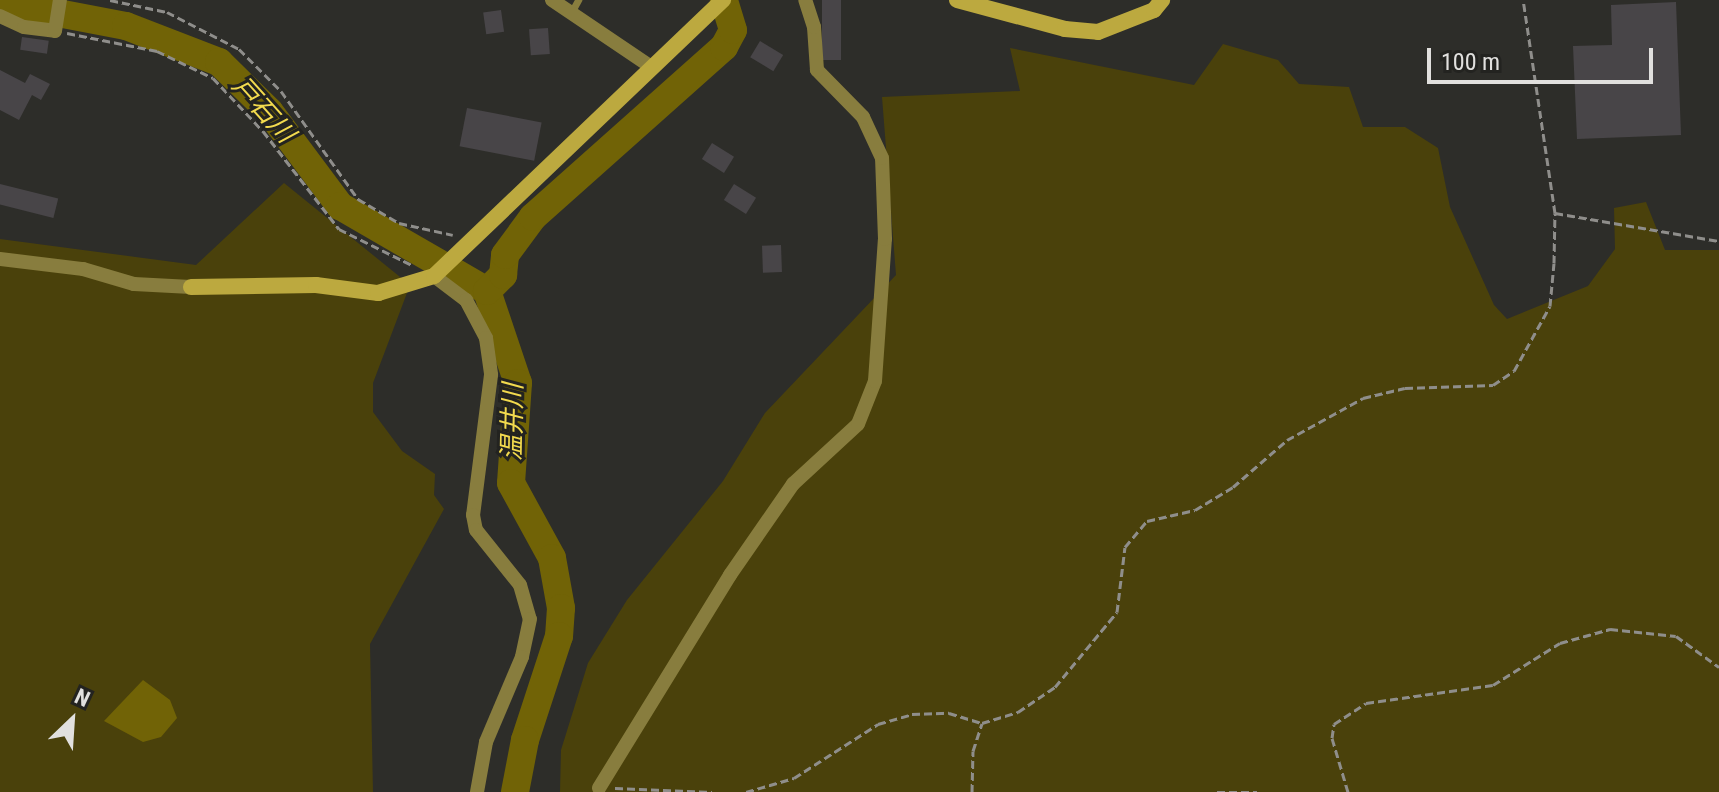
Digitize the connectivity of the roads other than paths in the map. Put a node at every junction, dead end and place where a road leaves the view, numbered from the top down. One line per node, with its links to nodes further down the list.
1 (60, 0): 8 (street)
2 (552, 0): 7 (street)
3 (805, 0): 13 (street)
4 (957, 0): 5 (street)
5 (1162, 0)
6 (717, 4): 9 (street)
7 (575, 5): 9 (street)
8 (0, 16)
9 (650, 66): 11 (street)
10 (0, 259): 12 (street)
11 (434, 276): 12 (street); 14 (street)
12 (191, 287)
13 (599, 788)
14 (477, 792)

